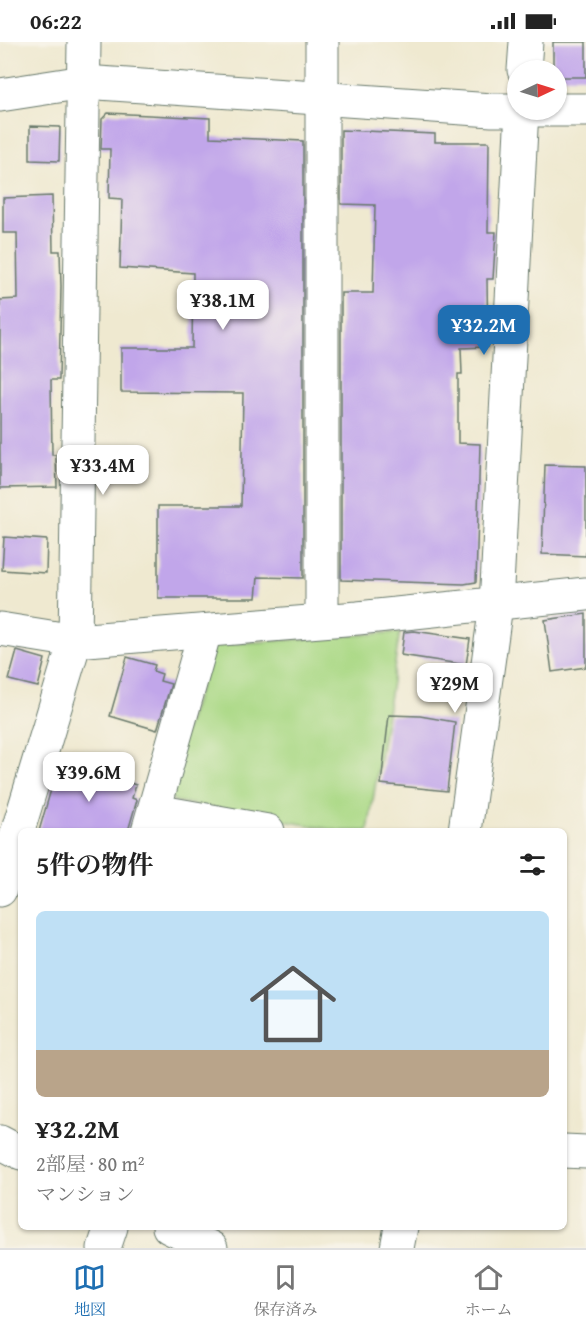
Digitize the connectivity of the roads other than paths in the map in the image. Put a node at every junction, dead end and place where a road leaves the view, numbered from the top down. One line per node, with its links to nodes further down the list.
1 (84, 42): 5 (street)
2 (321, 42): 7 (street)
3 (526, 42): 4 (street)
4 (525, 60)
5 (84, 82): 6 (street); 7 (street); 17 (street)
6 (0, 95)
7 (321, 98): 8 (street); 14 (street)
8 (507, 109)
9 (567, 110): 10 (street)
10 (586, 110)
11 (521, 120): 13 (street)
12 (586, 594): 13 (street)
13 (496, 605): 14 (street); 21 (street)
14 (322, 620): 16 (street)
15 (0, 629): 17 (street)
16 (205, 632): 17 (street); 18 (street)
17 (75, 641): 19 (street)
18 (151, 821): 20 (street)
19 (19, 828)
20 (233, 828)
21 (465, 828)
22 (18, 830): 23 (street)
23 (0, 890)
24 (0, 1142): 25 (street)
25 (18, 1151)
26 (567, 1151): 27 (street)
27 (586, 1152)
28 (110, 1230): 31 (street)
29 (175, 1230): 32 (street)
30 (400, 1230): 33 (street)
31 (104, 1248)
32 (211, 1248)
33 (397, 1248)

